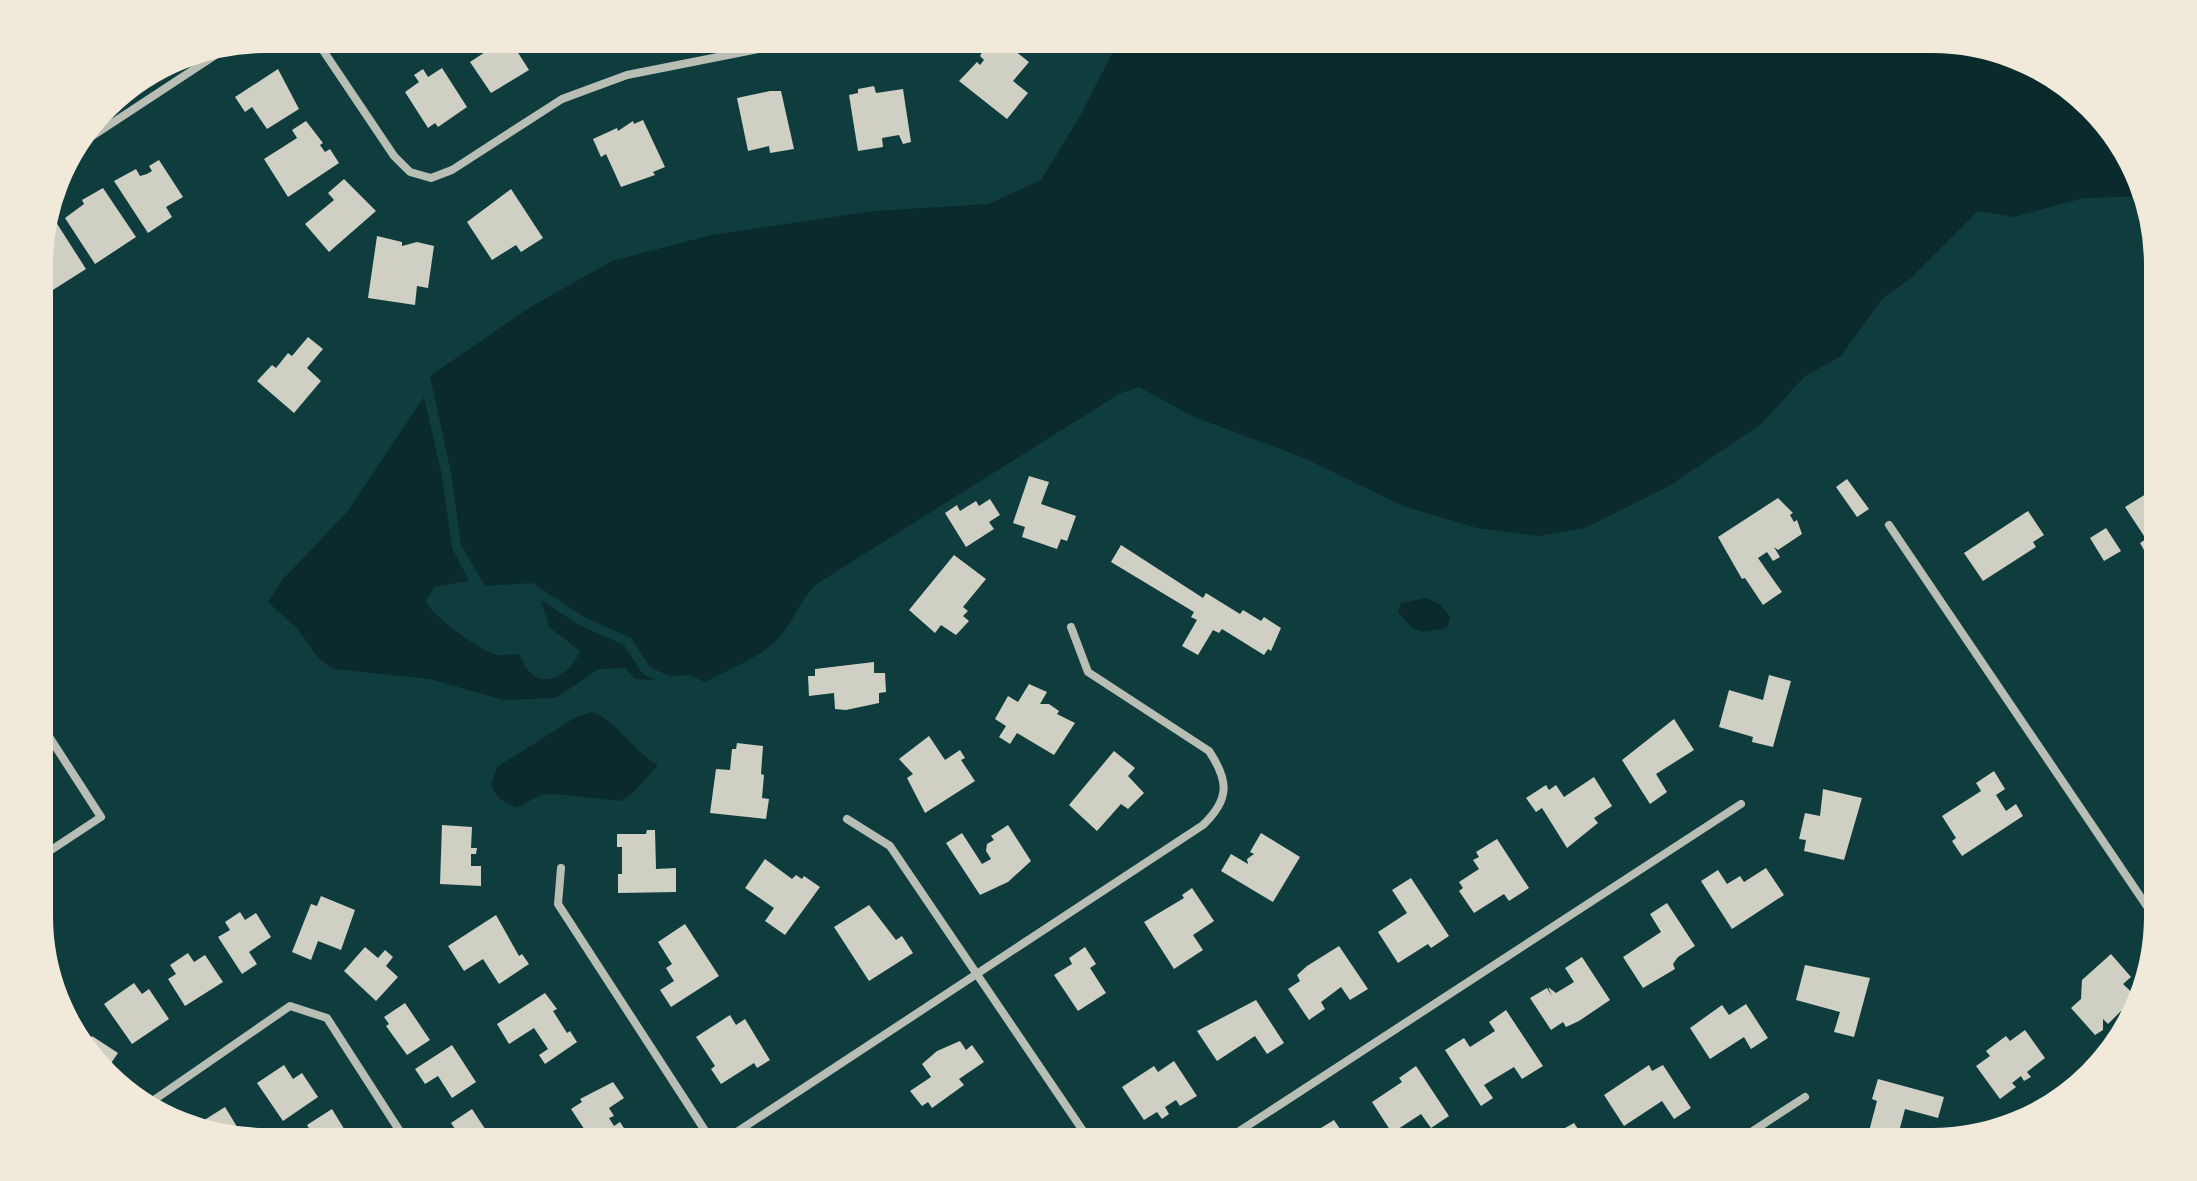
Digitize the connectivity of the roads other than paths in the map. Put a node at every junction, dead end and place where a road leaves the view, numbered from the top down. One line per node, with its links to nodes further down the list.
1 (321, 48): 2 (street)
2 (763, 48)
3 (218, 53): 4 (street)
4 (90, 138)
5 (1889, 525): 12 (street)
6 (1071, 627): 13 (street)
7 (48, 735): 10 (street)
8 (1741, 804): 20 (street)
9 (847, 819): 13 (street)
10 (48, 852)
11 (561, 868): 17 (street)
12 (2149, 909)
13 (976, 972): 18 (street); 19 (street)
14 (1805, 1097): 21 (street)
15 (154, 1102): 16 (street)
16 (401, 1133)
17 (706, 1133)
18 (734, 1133)
19 (1085, 1133)
20 (1236, 1133)
21 (1750, 1133)

